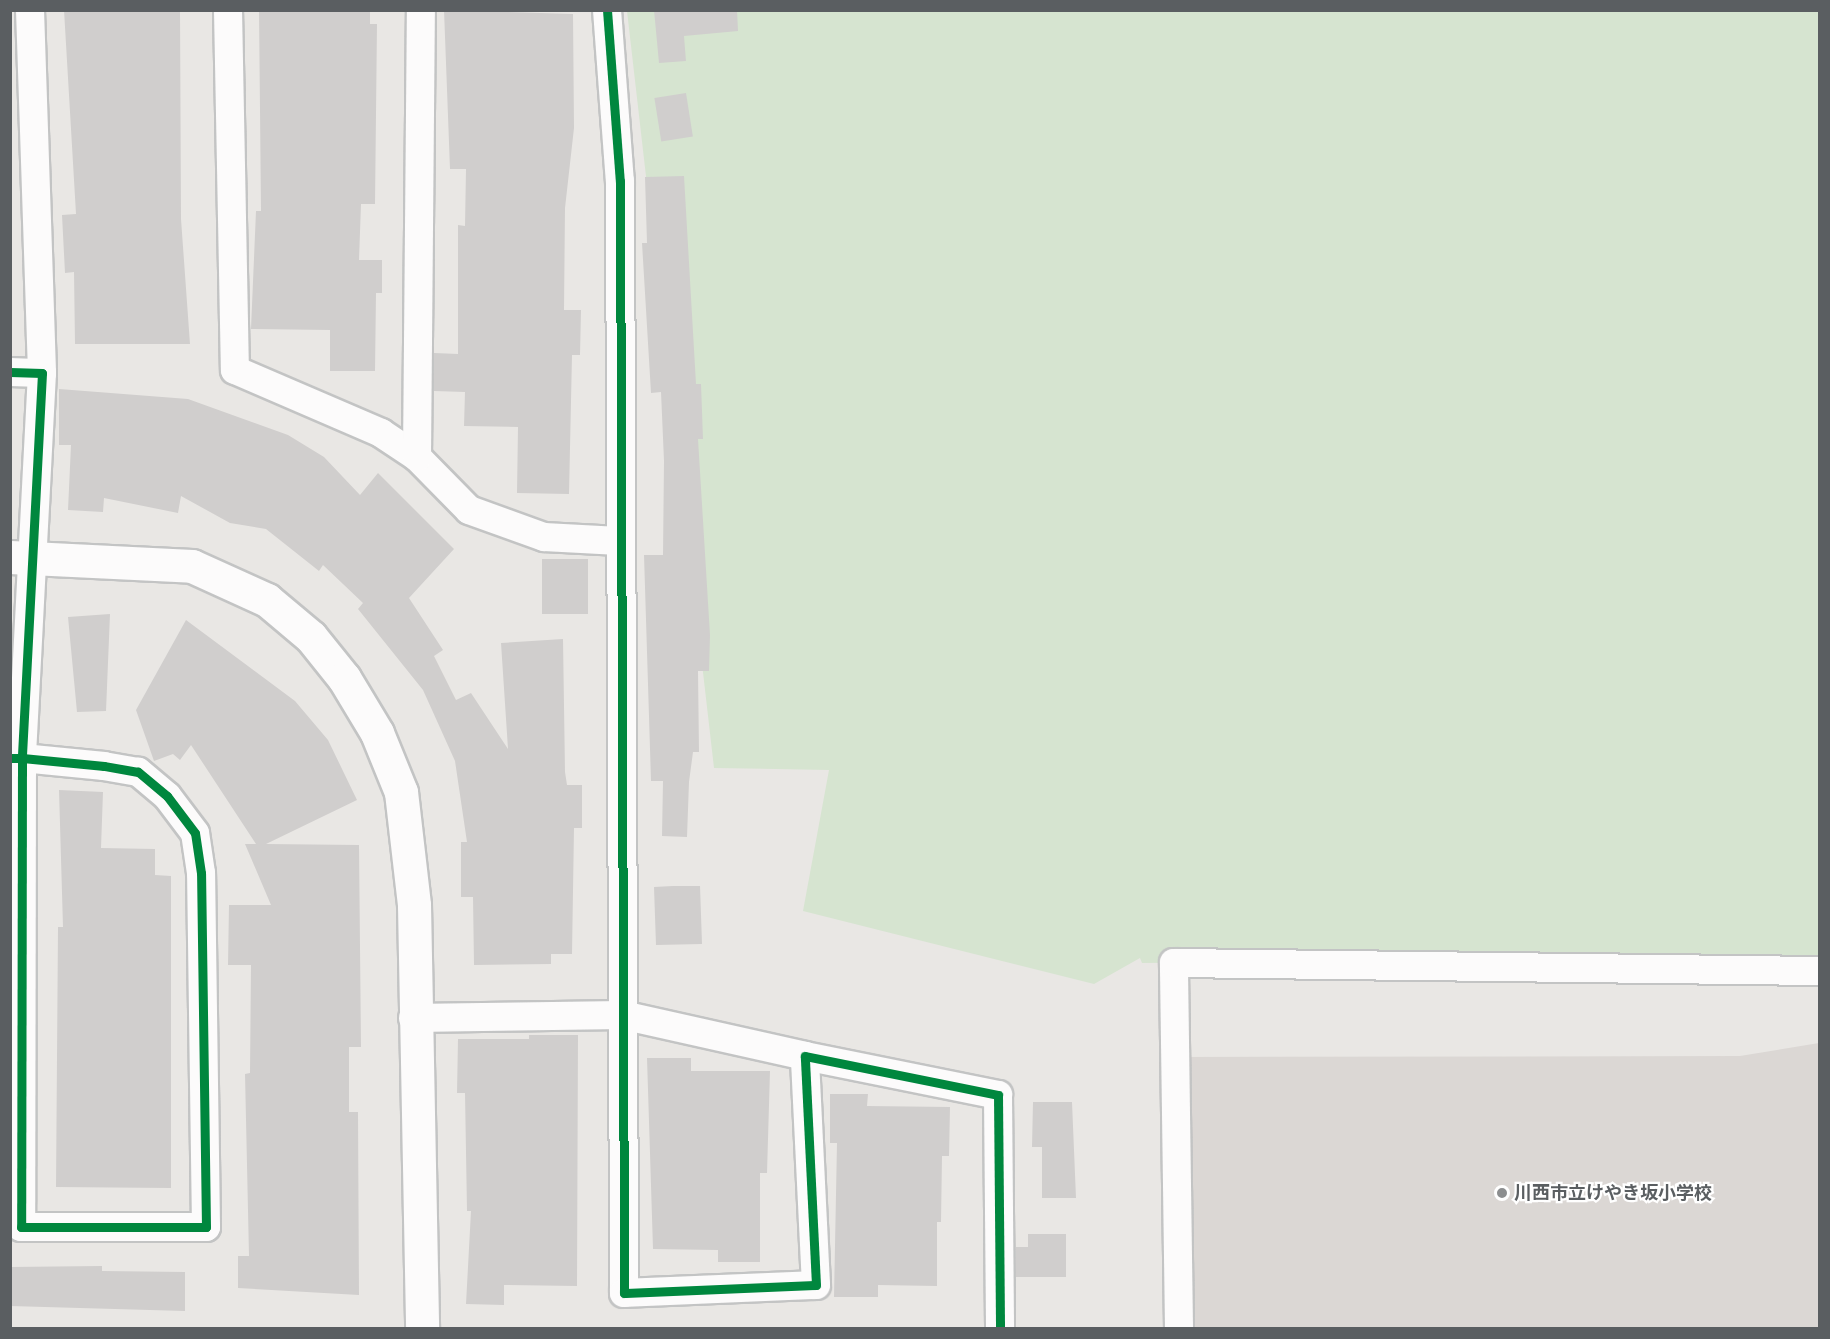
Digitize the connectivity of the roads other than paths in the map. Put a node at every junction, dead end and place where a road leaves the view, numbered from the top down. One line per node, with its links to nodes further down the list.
1 (30, 10): 6 (street)
2 (228, 10): 7 (street)
3 (421, 10): 7 (street)
4 (608, 10): 8 (street)
5 (10, 372): 6 (street)
6 (42, 373): 9 (street)
7 (417, 457): 8 (street)
8 (619, 541): 12 (street)
9 (20, 557): 10 (street); 13 (street)
10 (16, 758): 15 (street); 15 (street)
11 (1820, 971): 18 (street)
12 (622, 1015): 13 (street); 14 (street); 14 (street)
13 (413, 1018): 16 (street)
14 (805, 1056): 17 (street)
15 (16, 1227)
16 (422, 1329)
17 (1000, 1329)
18 (1179, 1329)

